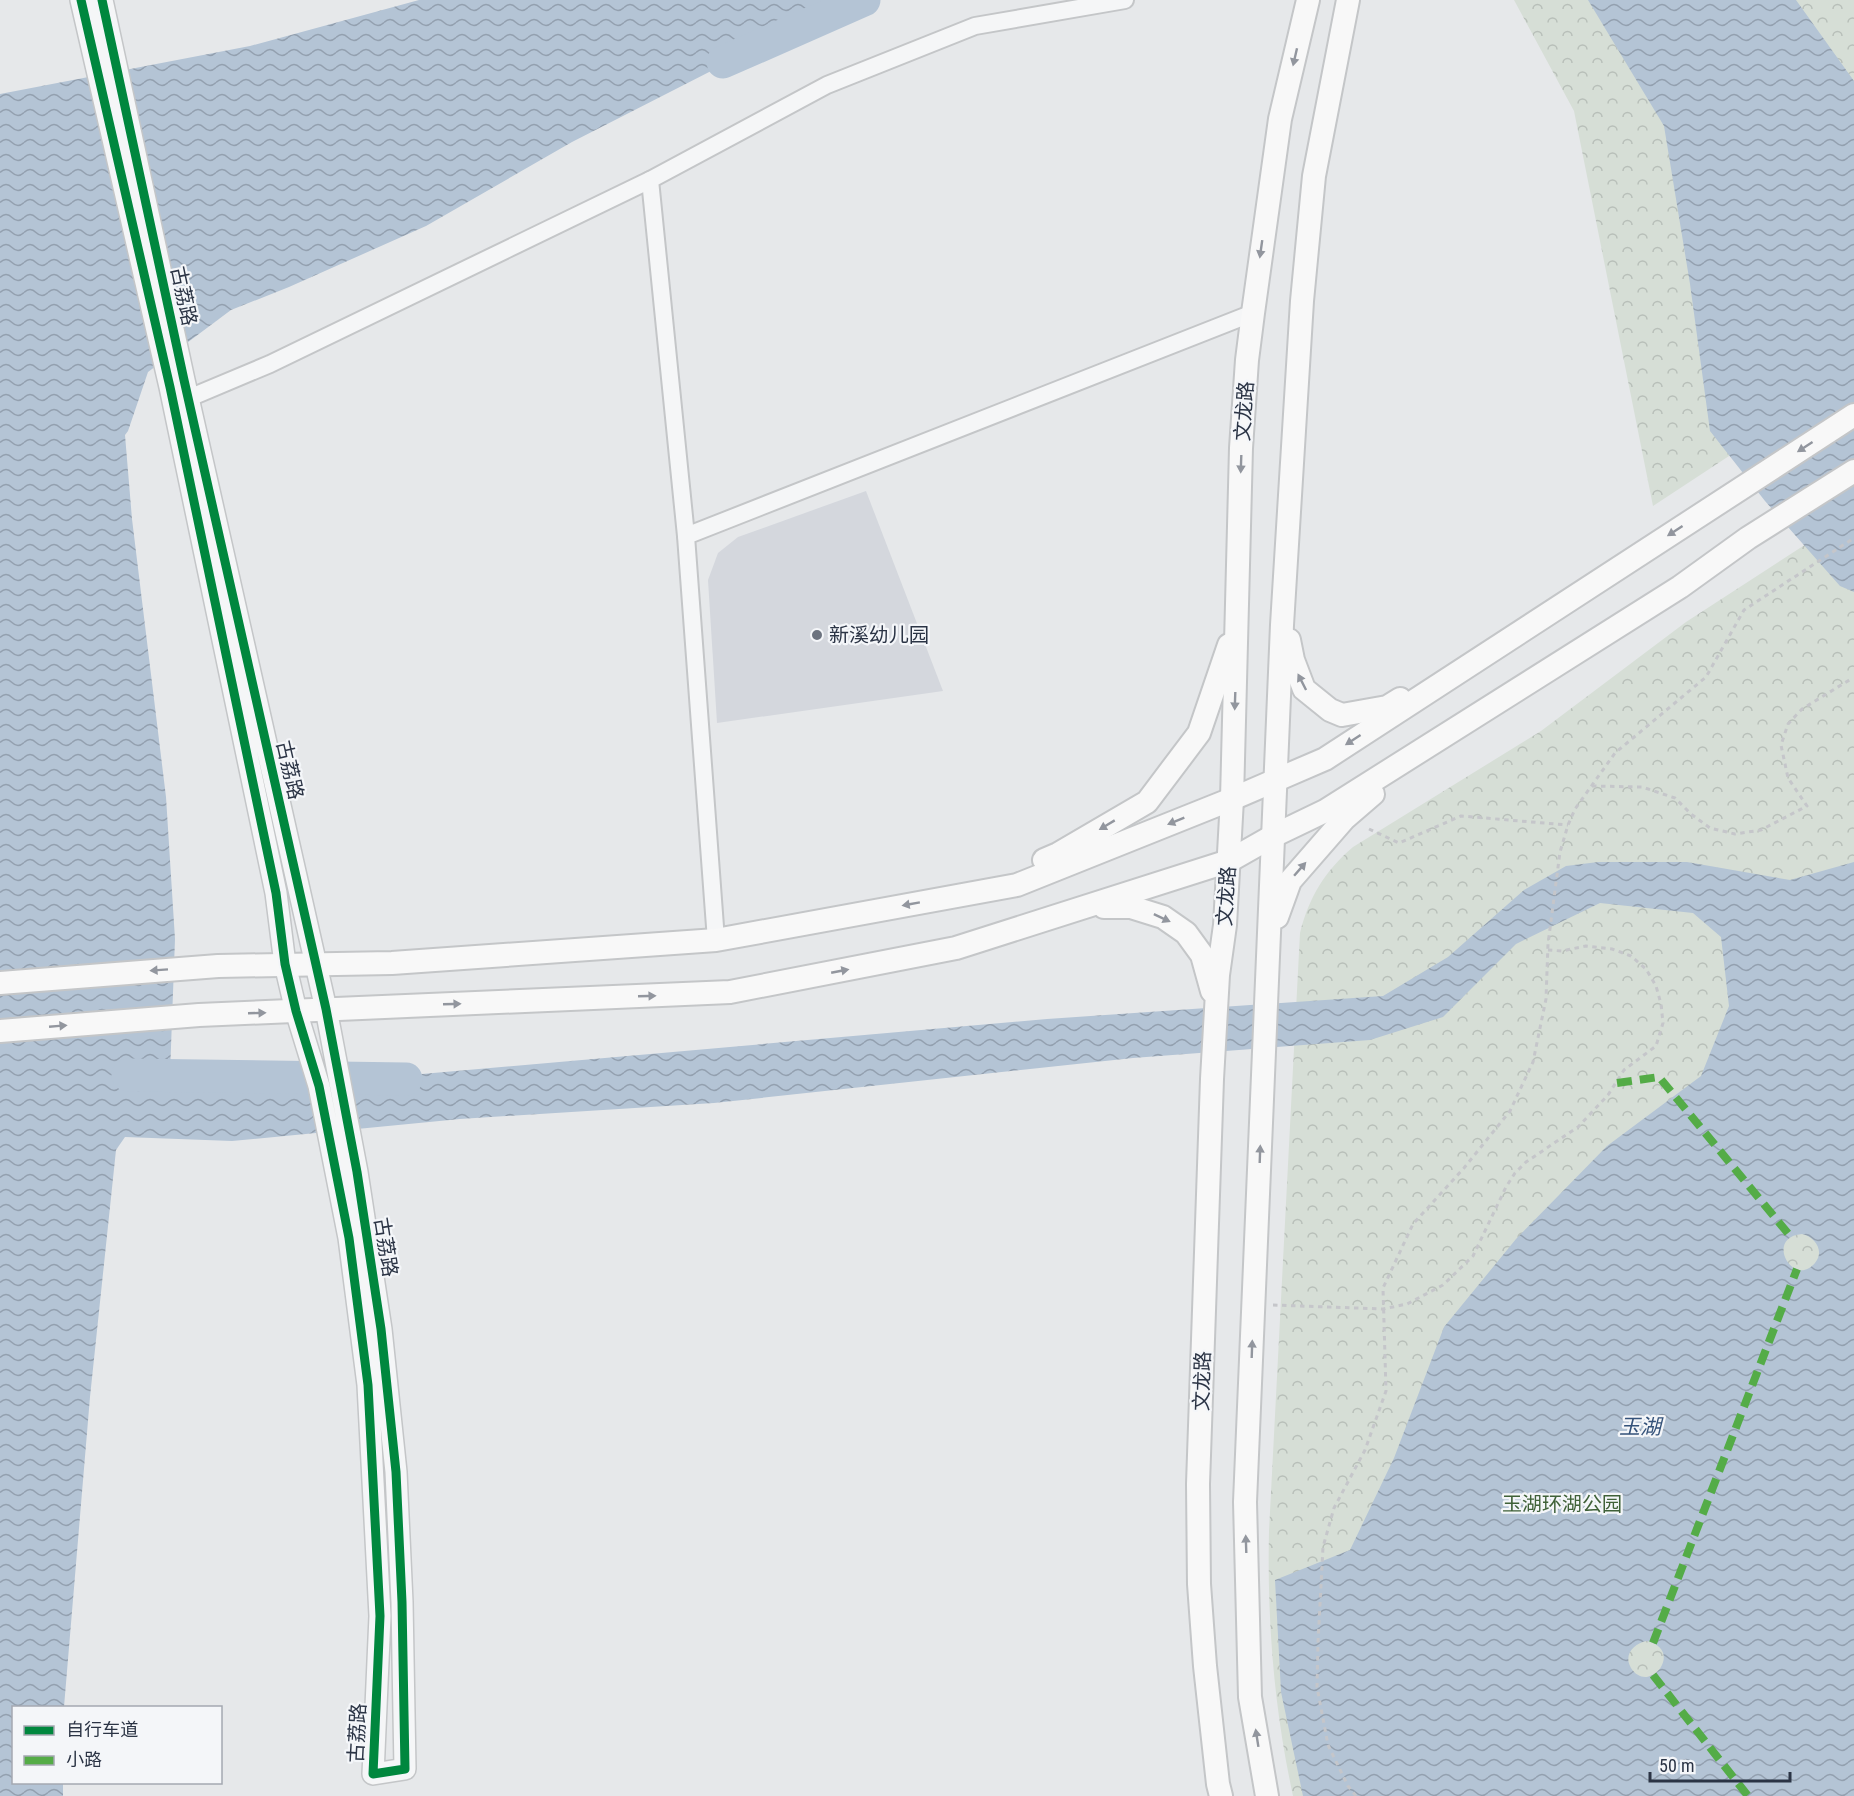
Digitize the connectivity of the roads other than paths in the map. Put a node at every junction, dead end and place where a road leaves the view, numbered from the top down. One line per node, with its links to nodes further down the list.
1 (81, 0): 8 (street, 古荔路)
2 (102, 0): 8 (street, 古荔路)
3 (1125, 0): 6 (street)
4 (1308, 0): 7 (main road, 文龙路, one-way to 7)
5 (1348, 0): 12 (main road)
6 (650, 180): 8 (street); 11 (street)
7 (1253, 313): 11 (street); 13 (main road, 文龙路, one-way to 13)
8 (181, 388): 24 (street, 古荔路); 25 (street, 古荔路)
9 (1854, 415): 14 (main road, one-way to 14)
10 (1854, 471): 15 (main road)
11 (686, 536): 22 (street)
12 (1283, 608): 14 (main road, one-way to 12); 16 (main road)
13 (1237, 624): 17 (main road, 文龙路, one-way to 17); 20 (main road, one-way to 20)
14 (1517, 634): 16 (main road, one-way to 16)
15 (1444, 735): 18 (main road); 23 (main road, one-way to 15)
16 (1275, 779): 17 (main road); 18 (main road)
17 (1232, 799): 19 (main road, 文龙路); 20 (main road, one-way to 20)
18 (1273, 836): 19 (main road); 23 (main road)
19 (1229, 861): 21 (main road); 27 (main road, 文龙路)
20 (950, 897): 22 (main road, one-way to 22)
21 (1085, 907): 27 (main road, one-way to 27); 28 (main road, one-way to 21)
22 (716, 940): 24 (main road)
23 (1269, 942): 32 (main road, one-way to 23)
24 (315, 963): 25 (main road); 28 (street, 古荔路)
25 (285, 964): 26 (main road, one-way to 26); 29 (street, 古荔路)
26 (0, 983)
27 (1216, 1005): 31 (main road, 文龙路)
28 (326, 1009): 29 (main road); 29 (street, 古荔路)
29 (296, 1011): 30 (main road, one-way to 29)
30 (0, 1031)
31 (1221, 1796)
32 (1267, 1796)

